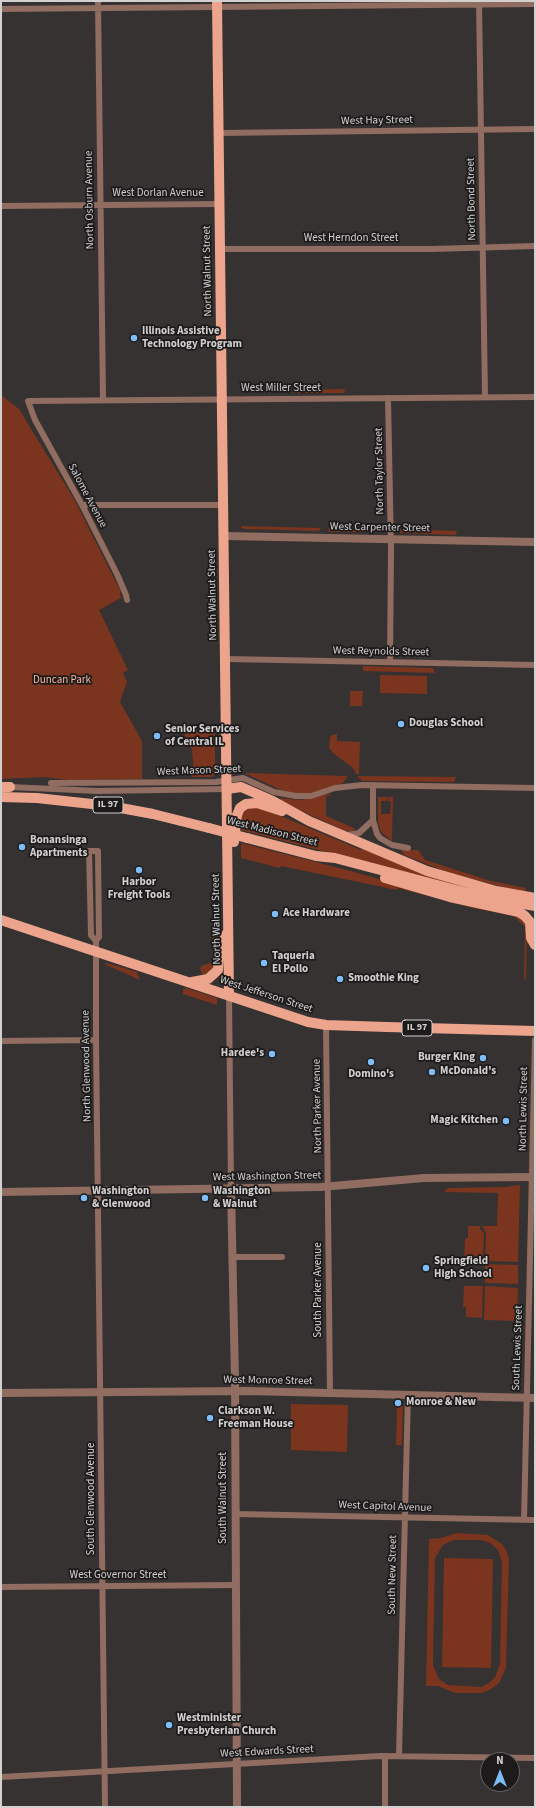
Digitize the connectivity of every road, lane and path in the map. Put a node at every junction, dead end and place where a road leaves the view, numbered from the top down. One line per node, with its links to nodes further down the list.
1 (479, 3): 3 (street); 4 (street); 6 (street, North Bond Street)
2 (98, 4): 3 (street); 5 (street); 10 (street, North Osburn Avenue)
3 (217, 4): 8 (main road, North Walnut Street)
4 (535, 4)
5 (1, 9)
6 (481, 129): 7 (street, West Hay Street); 8 (street, West Hay Street); 12 (street, North Bond Street)
7 (535, 129)
8 (218, 133): 9 (main road, North Walnut Street)
9 (219, 204): 10 (street, West Dorlan Avenue); 14 (main road, North Walnut Street)
10 (100, 205): 11 (street, West Dorlan Avenue); 18 (street, North Osburn Avenue)
11 (1, 206)
12 (483, 246): 13 (street, West Herndon Street); 14 (street, West Herndon Street); 15 (street, North Bond Street)
13 (535, 246)
14 (220, 249): 19 (main road, North Walnut Street)
15 (485, 397): 16 (street, West Miller Street); 17 (street, West Miller Street)
16 (535, 397)
17 (388, 398): 19 (street, West Miller Street); 24 (street, North Taylor Street)
18 (103, 400): 19 (street, West Miller Street); 20 (street, West Miller Street)
19 (222, 400): 22 (main road, North Walnut Street)
20 (28, 401): 21 (street, Salome Avenue)
21 (82, 505): 22 (street); 26 (street, Salome Avenue)
22 (223, 505): 23 (main road, North Walnut Street)
23 (224, 536): 24 (street, West Carpenter Street); 27 (main road, North Walnut Street)
24 (391, 539): 25 (street, West Carpenter Street); 28 (street, North Taylor Street)
25 (535, 542)
26 (127, 600)
27 (226, 659): 28 (street, West Reynolds Street); 31 (main road, North Walnut Street)
28 (390, 662): 29 (street, West Reynolds Street)
29 (535, 666)
30 (51, 783): 31 (street, West Mason Street)
31 (227, 785): 32 (street, West Mason Street); 33 (street, West Mason Street); 37 (main road); 41 (main road, North Walnut Street)
32 (373, 785): 34 (street, West Mason Street); 36 (street)
33 (5, 787)
34 (535, 788)
35 (1, 797): 40 (main road, West Madison Street / IL 97, bridge)
36 (373, 820): 38 (street); 39 (street)
37 (310, 821): 38 (main road); 41 (main road)
38 (345, 836): 42 (main road)
39 (408, 848)
40 (316, 856): 43 (main road, West Madison Street / IL 97); 47 (main road)
41 (228, 857): 45 (main road, North Walnut Street)
42 (535, 898)
43 (535, 906)
44 (1, 920): 48 (main road, West Jefferson Street / IL 97)
45 (229, 930): 49 (main road); 50 (main road, North Walnut Street)
46 (96, 940): 46 (street, North Glenwood Avenue); 48 (street, North Glenwood Avenue)
47 (535, 945)
48 (96, 952): 49 (main road, West Jefferson Street / IL 97); 53 (street, North Glenwood Avenue)
49 (190, 982): 50 (main road, West Jefferson Street / IL 97)
50 (229, 995): 51 (main road, West Jefferson Street / IL 97); 59 (street, North Walnut Street)
51 (326, 1025): 52 (main road, West Jefferson Street / IL 97); 58 (street, North Parker Avenue)
52 (535, 1031)
53 (96, 1040): 55 (street); 60 (street, North Glenwood Avenue)
54 (535, 1040): 56 (street, North Lewis Street)
55 (1, 1041)
56 (534, 1152): 57 (street, North Lewis Street)
57 (533, 1177): 58 (street, West Washington Street); 64 (street, South Lewis Street)
58 (328, 1186): 59 (street, West Washington Street); 68 (street, South Parker Avenue)
59 (231, 1188): 60 (street, West Washington Street); 62 (street, South Walnut Street)
60 (98, 1191): 61 (street, West Washington Street); 66 (street, South Glenwood Avenue)
61 (1, 1192)
62 (232, 1257): 63 (street); 65 (street, South Walnut Street)
63 (282, 1257)
64 (533, 1275): 70 (street, South Lewis Street)
65 (235, 1391): 66 (street, West Monroe Street); 68 (street, West Monroe Street); 71 (street, South Walnut Street)
66 (101, 1392): 67 (street, West Monroe Street); 75 (street, South Glenwood Avenue)
67 (1, 1393)
68 (330, 1393): 69 (street, West Monroe Street)
69 (408, 1394): 70 (street, West Monroe Street); 72 (street, South New Street)
70 (531, 1398): 73 (street, South Lewis Street)
71 (235, 1514): 72 (street, West Capitol Avenue); 76 (street, South Walnut Street)
72 (405, 1517): 73 (street, West Capitol Avenue); 79 (street, South New Street)
73 (524, 1520): 74 (street, West Capitol Avenue)
74 (535, 1520)
75 (103, 1586): 76 (street, West Governor Street); 77 (street, West Governor Street); 82 (street, South Glenwood Avenue)
76 (236, 1586): 81 (street, South Walnut Street)
77 (1, 1587)
78 (386, 1756): 79 (street, West Edwards Street); 81 (street, West Edwards Street); 86 (street)
79 (399, 1756): 80 (street, West Edwards Street)
80 (535, 1758)
81 (238, 1763): 82 (street, West Edwards Street); 85 (street, South Walnut Street)
82 (104, 1771): 83 (street, West Edwards Street); 84 (street, South Glenwood Avenue)
83 (1, 1777)
84 (104, 1807)
85 (237, 1807)
86 (385, 1807)

